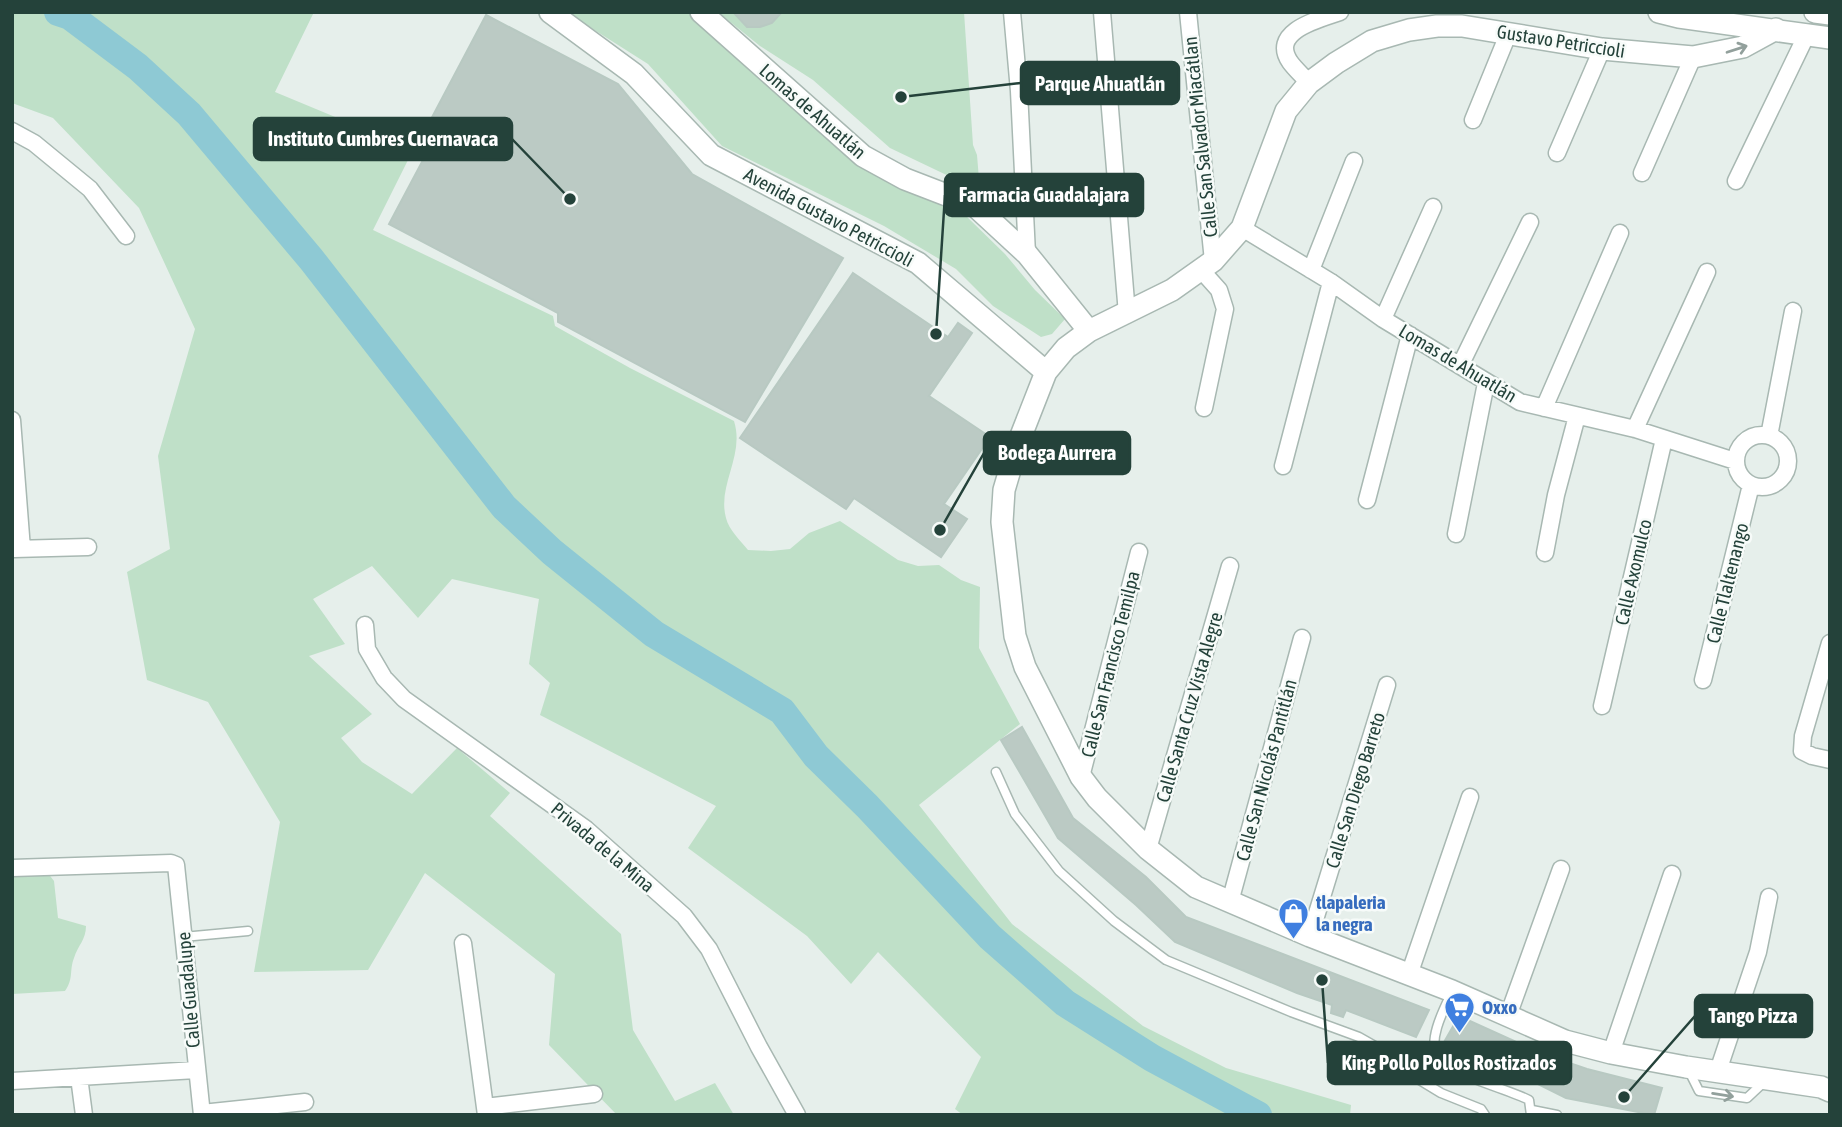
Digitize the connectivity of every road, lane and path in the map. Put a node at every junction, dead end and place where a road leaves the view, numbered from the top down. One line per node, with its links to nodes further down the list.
1 (550, 12): 40 (street, Avenida Gustavo Petriccioli)
2 (701, 12): 29 (street, Lomas de Ahuatlán)
3 (1012, 12): 29 (street)
4 (1102, 12): 35 (street)
5 (1188, 12): 30 (street, Calle San Salvador Miacátlan)
6 (1340, 12): 17 (street)
7 (1815, 12): 9 (street)
8 (1672, 14): 10 (street)
9 (1830, 14)
10 (1707, 21): 11 (street); 16 (street)
11 (1776, 29): 13 (street); 16 (street, Gustavo Petriccioli, one-way to 11)
12 (1509, 32): 15 (street, Gustavo Petriccioli); 17 (street, Gustavo Petriccioli); 18 (street)
13 (1806, 36): 14 (street); 23 (street)
14 (1830, 38)
15 (1602, 49): 16 (street, Gustavo Petriccioli); 20 (street)
16 (1693, 57): 22 (street)
17 (1309, 83): 26 (street, Gustavo Petriccioli)
18 (1473, 120)
19 (12, 131): 28 (street)
20 (1556, 153)
21 (1354, 161): 31 (street)
22 (1642, 173)
23 (1736, 181)
24 (1433, 207): 36 (street)
25 (1530, 222): 39 (street)
26 (1242, 228): 30 (street, Gustavo Petriccioli); 31 (street, Lomas de Ahuatlán)
27 (1620, 233): 43 (street)
28 (126, 236)
29 (1027, 254): 37 (street, Lomas de Ahuatlán)
30 (1207, 266): 35 (street, Gustavo Petriccioli); 42 (street)
31 (1311, 270): 33 (street, Lomas de Ahuatlán)
32 (1707, 272): 46 (street)
33 (1331, 282): 36 (street, Lomas de Ahuatlán); 50 (street)
34 (1793, 311): 47 (street)
35 (1126, 314): 37 (street, Gustavo Petriccioli)
36 (1383, 319): 38 (street, Lomas de Ahuatlán)
37 (1089, 331): 40 (street, Gustavo Petriccioli)
38 (1410, 335): 39 (street, Lomas de Ahuatlán); 52 (street)
39 (1460, 366): 41 (street, Lomas de Ahuatlán)
40 (1046, 372): 67 (street)
41 (1486, 383): 43 (street, Lomas de Ahuatlán); 53 (street)
42 (1204, 408)
43 (1544, 408): 44 (street, Lomas de Ahuatlán)
44 (1577, 416): 46 (street, Lomas de Ahuatlán); 57 (street)
45 (12, 420): 55 (street)
46 (1634, 429): 48 (street, Lomas de Ahuatlán)
47 (1769, 436): 49 (street); 51 (street)
48 (1664, 439): 49 (street, Lomas de Ahuatlán); 64 (street, Calle Axomulco)
49 (1735, 461): 51 (street)
50 (1283, 466)
51 (1751, 485): 62 (street, Calle Tlaltenango)
52 (1367, 500)
53 (1456, 534)
54 (88, 547): 55 (street)
55 (17, 549)
56 (1139, 552): 67 (street, Calle San Francisco Temilpa)
57 (1545, 553)
58 (1230, 566): 69 (street, Calle Santa Cruz Vista Alegre)
59 (365, 625): 96 (street, Privada de la Mina)
60 (1301, 638): 74 (street, Calle San Nicolás Pantitlán)
61 (1830, 643): 65 (street)
62 (1703, 680)
63 (1387, 685): 76 (street, Calle San Diego Barreto)
64 (1602, 706)
65 (1830, 760)
66 (996, 772): 97 (lane)
67 (1082, 777): 69 (street)
68 (1470, 797): 79 (street)
69 (1147, 849): 74 (street)
70 (12, 868): 77 (street, Calle Guadalupe)
71 (1562, 869): 81 (street)
72 (1672, 874): 82 (street)
73 (1769, 897): 85 (street)
74 (1230, 902): 76 (street)
75 (248, 932): 77 (lane)
76 (1310, 936): 79 (street)
77 (183, 937): 84 (street, Calle Guadalupe)
78 (463, 943): 92 (street)
79 (1409, 975): 80 (street)
80 (1452, 991): 81 (street); 93 (lane)
81 (1508, 1016): 82 (street)
82 (1611, 1053): 83 (street)
83 (1686, 1067): 85 (street); 87 (lane, one-way to 87)
84 (196, 1070): 86 (street); 94 (street, Calle Guadalupe)
85 (1718, 1071): 87 (street)
86 (79, 1077): 88 (street); 95 (street)
87 (1766, 1080): 89 (street)
88 (12, 1082)
89 (1830, 1091)
90 (594, 1094): 92 (street)
91 (305, 1102): 94 (street)
92 (485, 1111)
93 (1531, 1113): 98 (lane)
94 (202, 1114)
95 (84, 1115)
96 (797, 1115)
97 (1485, 1115)
98 (1557, 1115)

